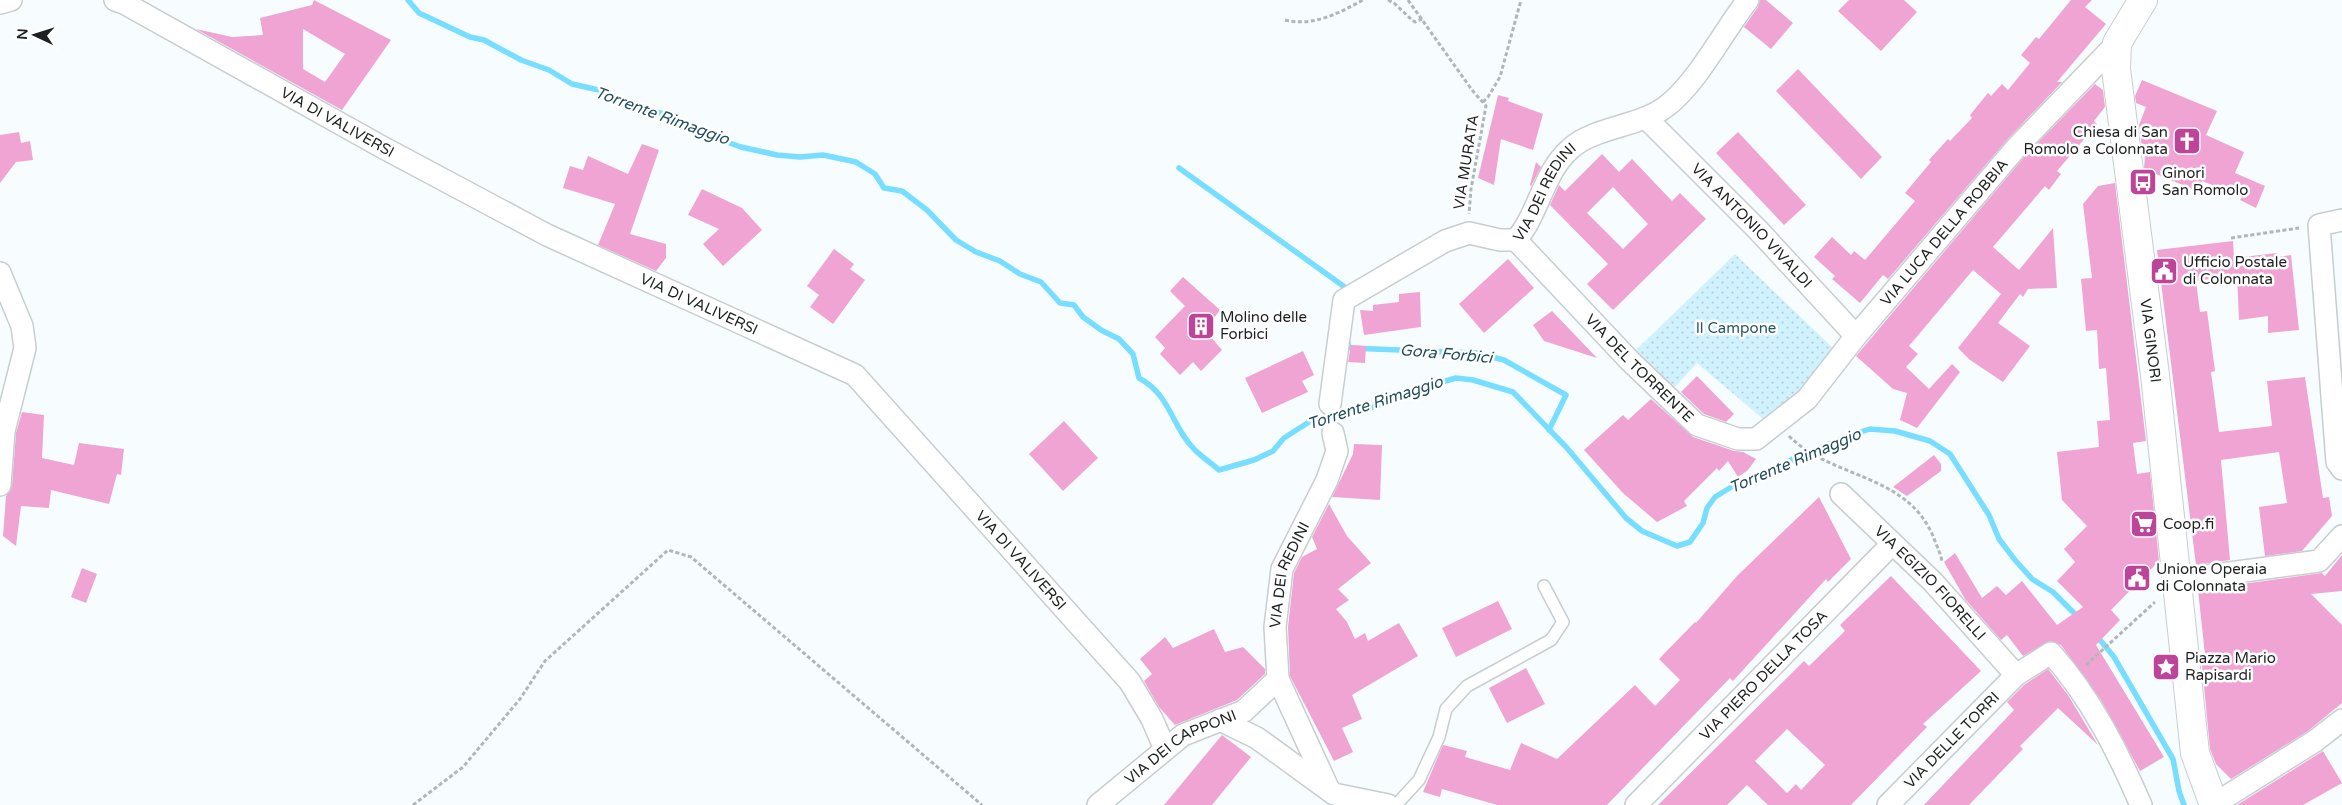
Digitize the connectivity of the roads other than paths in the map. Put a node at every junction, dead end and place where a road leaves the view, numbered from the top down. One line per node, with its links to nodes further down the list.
1 (11, 0): 5 (street)
2 (114, 0): 26 (street, VIA DI VALIVERSI)
3 (1748, 0): 7 (street, VIA DEI REDINI)
4 (2143, 0): 6 (street, VIA LUCA DELLA ROBBIA)
5 (0, 3)
6 (2117, 42): 11 (street, VIA LUCA DELLA ROBBIA); 20 (street, VIA GINORI)
7 (1646, 118): 9 (street, VIA DEI REDINI); 11 (street, VIA ANTONIO VIVALDI)
8 (2342, 220): 15 (street)
9 (1516, 240): 12 (street, VIA DEL TORRENTE); 13 (street, VIA DEI REDINI)
10 (0, 273): 16 (street)
11 (1856, 336): 12 (street, VIA LUCA DELLA ROBBIA)
12 (1807, 399)
13 (1330, 404)
14 (1334, 433): 23 (street, VIA DEI REDINI)
15 (2342, 469)
16 (0, 485)
17 (1840, 494): 19 (street, VIA EGIZIO FIORELLI)
18 (2342, 536): 20 (street)
19 (1892, 544): 22 (street, VIA EGIZIO FIORELLI); 31 (street, VIA PIERO DELLA TOSA)
20 (2178, 583): 34 (street)
21 (1544, 586): 30 (lane)
22 (2016, 675): 32 (street, VIA DELLE TORRI); 33 (street, VIA DELLE TORRI)
23 (1278, 679): 24 (street, VIA DEI CAPPONI); 27 (street)
24 (1220, 720): 26 (street, VIA DEI CAPPONI); 27 (street)
25 (2342, 720): 34 (street)
26 (1165, 749): 28 (street, VIA DEI CAPPONI)
27 (1332, 796): 29 (street)
28 (1098, 805)
29 (1388, 805)
30 (1396, 805)
31 (1636, 805)
32 (1888, 805)
33 (2141, 805)
34 (2213, 805)

